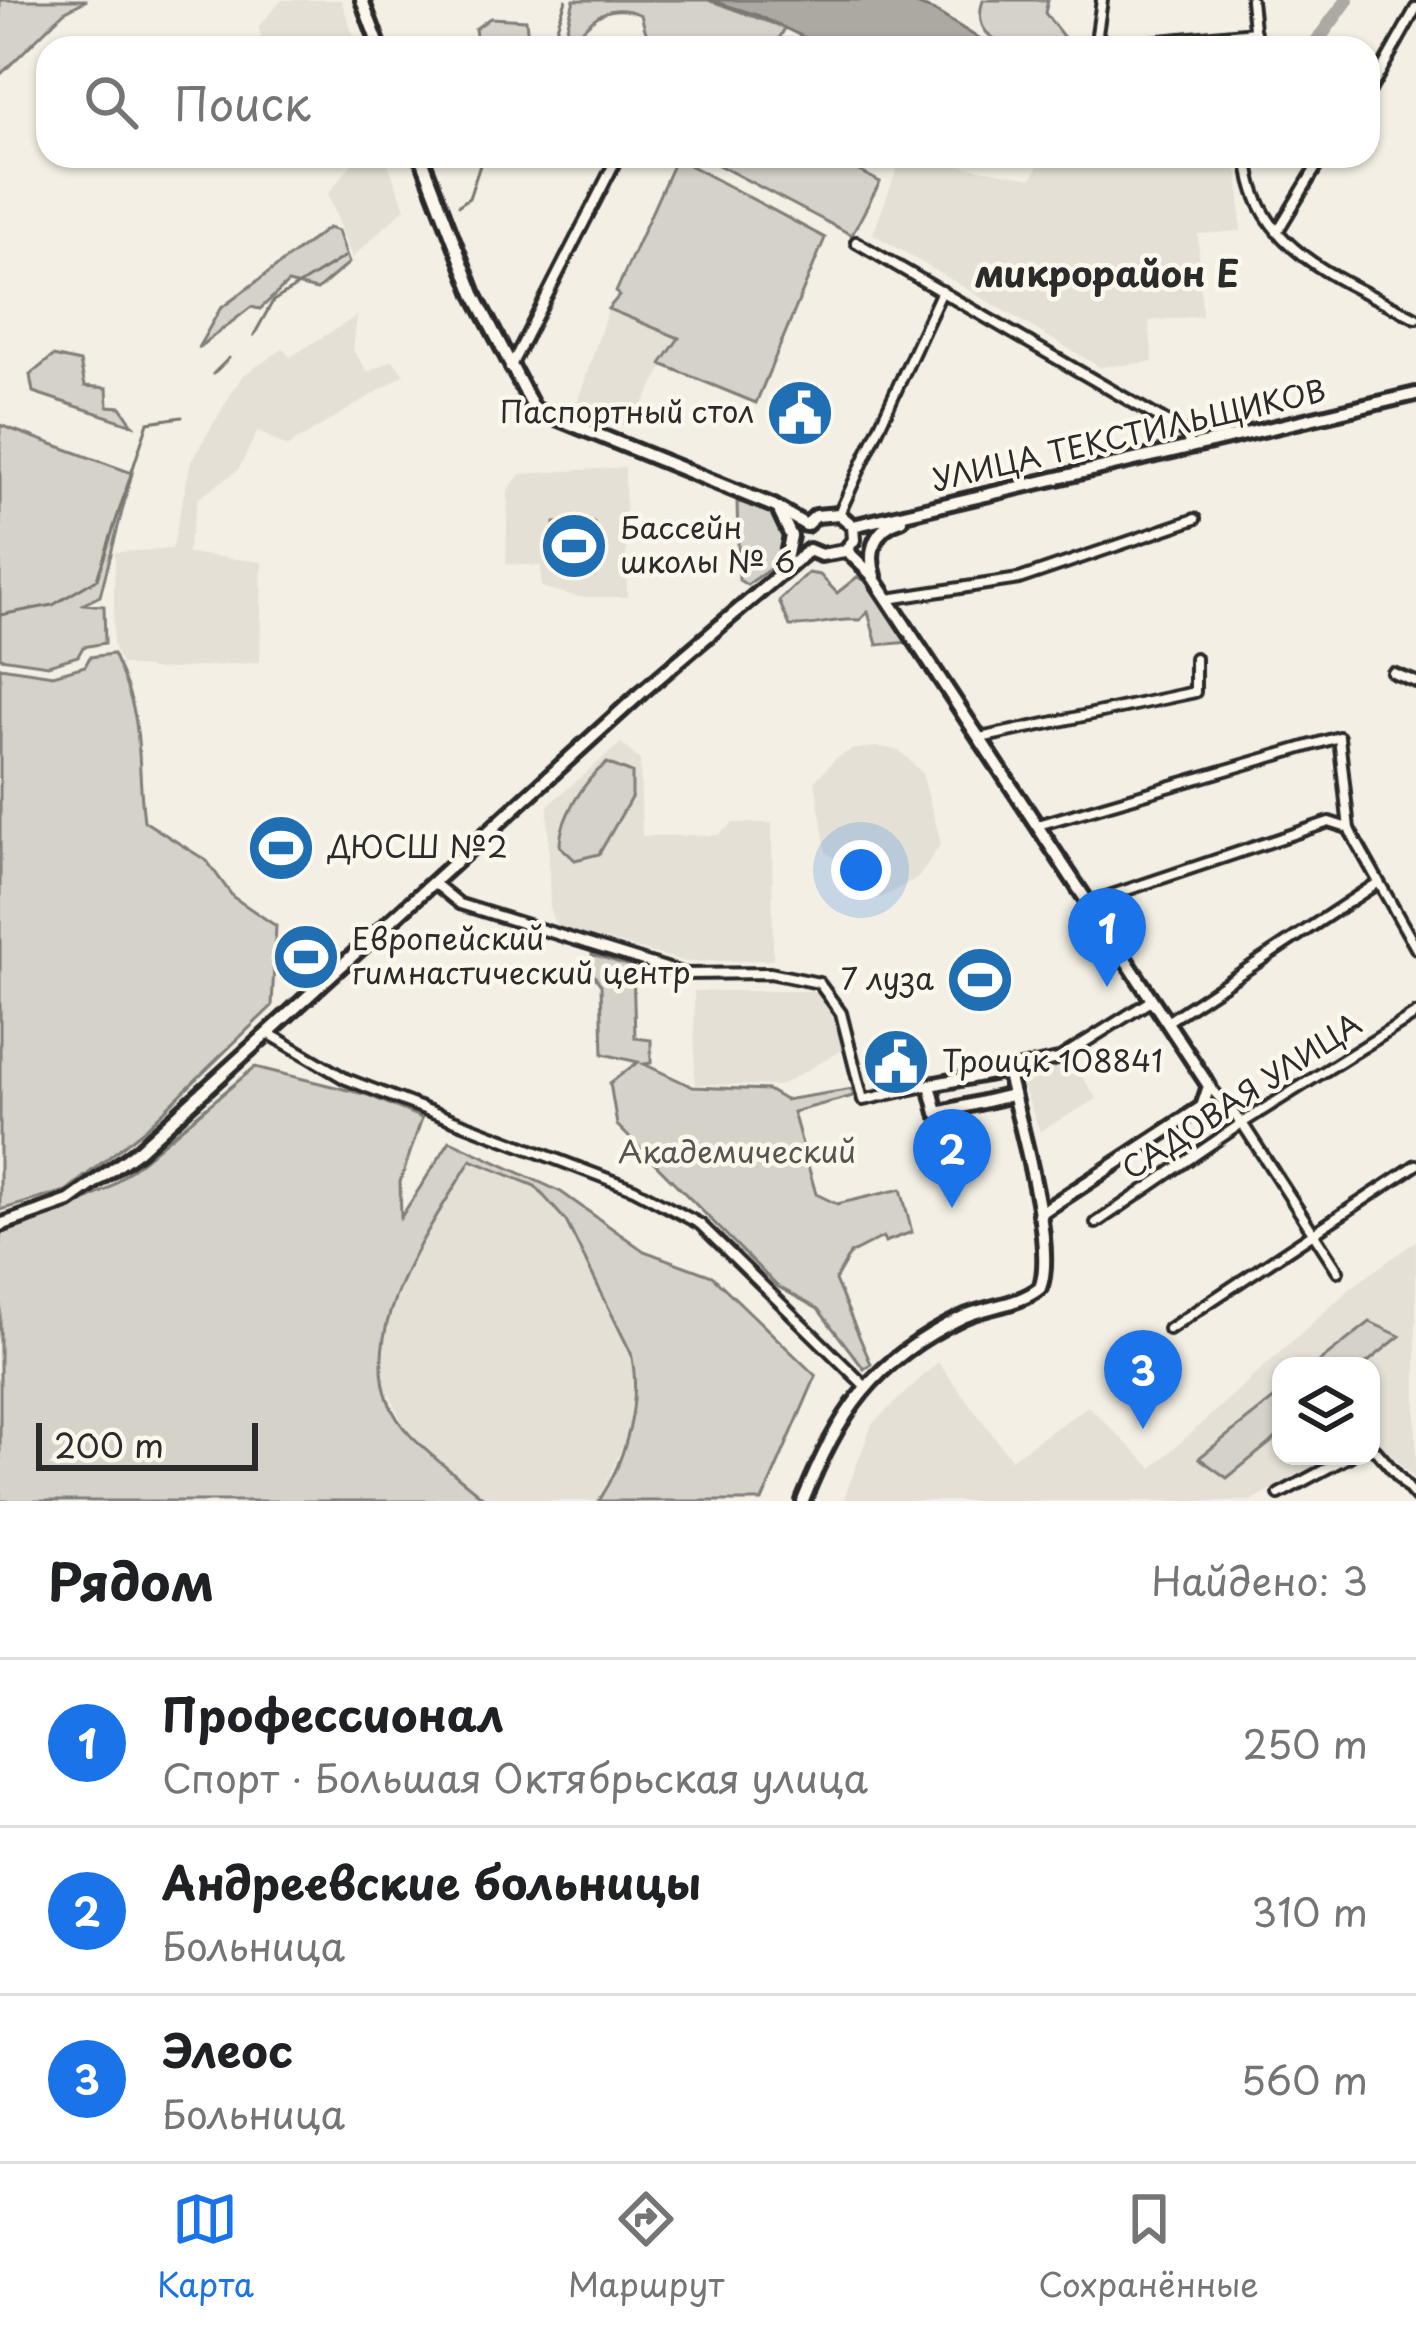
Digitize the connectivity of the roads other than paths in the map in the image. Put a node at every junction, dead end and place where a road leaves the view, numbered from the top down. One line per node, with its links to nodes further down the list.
1 (362, 0): 6 (main road)
2 (1102, 0): 7 (street)
3 (1254, 2): 5 (street)
4 (1416, 8): 10 (street)
5 (1255, 32): 8 (street); 9 (street)
6 (376, 36)
7 (1099, 36)
8 (1213, 36)
9 (1255, 36)
10 (1380, 72)
11 (427, 168): 19 (main road)
12 (612, 168): 19 (street)
13 (1250, 168): 15 (street)
14 (1316, 168): 15 (street)
15 (1277, 232): 18 (street)
16 (856, 242): 17 (street)
17 (942, 291): 21 (street); 24 (street)
18 (1416, 318)
19 (509, 370): 22 (main road)
20 (1416, 394): 21 (main road, УЛИЦА ТЕКСТИЛЬЩИКОВ)
21 (1189, 445): 23 (main road, УЛИЦА ТЕКСТИЛЬЩИКОВ)
22 (774, 506): 26 (main road); 30 (main road)
23 (925, 508): 27 (main road, УЛИЦА ТЕКСТИЛЬЩИКОВ); 31 (main road)
24 (839, 514): 26 (main road); 27 (main road)
25 (1195, 519): 32 (street)
26 (806, 525): 28 (main road)
27 (853, 526): 29 (main road)
28 (809, 550): 29 (main road); 30 (main road)
29 (846, 550): 31 (main road)
30 (783, 571): 39 (main road)
31 (878, 584): 32 (main road)
32 (887, 599): 36 (main road)
33 (1196, 658): 36 (street)
34 (1393, 674): 35 (street)
35 (1416, 682)
36 (979, 738): 37 (main road)
37 (1038, 825): 38 (street); 41 (main road)
38 (1349, 829): 40 (street); 41 (street)
39 (432, 881): 46 (main road); 48 (street)
40 (1376, 884): 42 (street); 45 (street)
41 (1088, 903): 43 (main road)
42 (1416, 948)
43 (1152, 1000): 45 (main road); 47 (street)
44 (1416, 1014): 51 (street, САДОВАЯ УЛИЦА)
45 (1167, 1022): 49 (main road)
46 (268, 1033): 55 (main road); 59 (street)
47 (1006, 1070): 48 (main road); 50 (main road)
48 (930, 1085): 50 (main road)
49 (1209, 1086): 51 (street); 53 (main road)
50 (1012, 1095): 53 (main road)
51 (1242, 1123): 54 (street, САДОВАЯ УЛИЦА); 56 (street)
52 (1416, 1165): 56 (street)
53 (1040, 1214): 59 (main road)
54 (1096, 1222)
55 (0, 1225)
56 (1312, 1232): 57 (street); 58 (street)
57 (1338, 1271)
58 (1169, 1329)
59 (865, 1386): 64 (main road)
60 (1380, 1455): 63 (street)
61 (1333, 1465): 62 (street)
62 (1280, 1494)
63 (1416, 1497)
64 (802, 1501)

